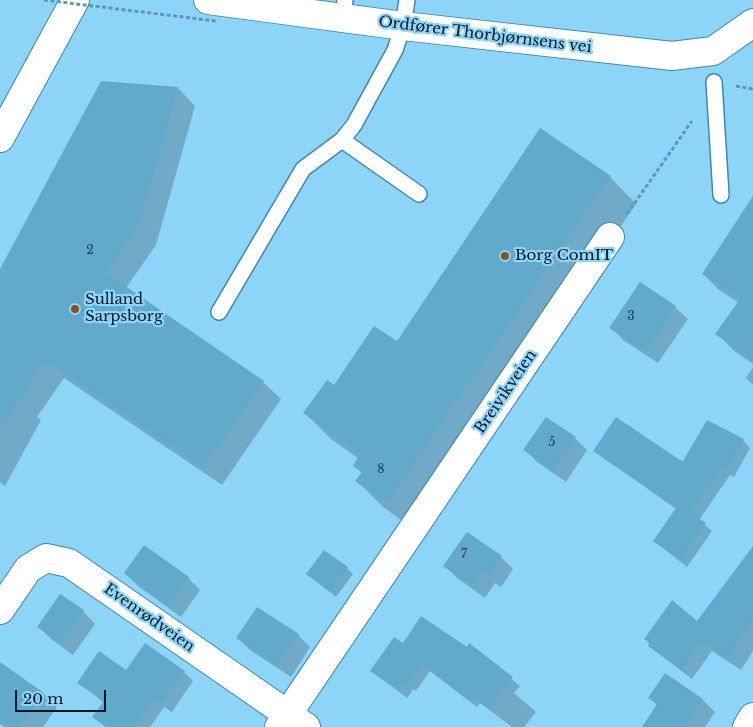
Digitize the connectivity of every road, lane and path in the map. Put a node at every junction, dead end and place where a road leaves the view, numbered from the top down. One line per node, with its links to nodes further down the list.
1 (44, 0): 4 (path, bridge)
2 (75, 0): 8 (street)
3 (344, 9): 4 (street, Ordfører Thorbjørnsens vei); 5 (street, Ordfører Thorbjørnsens vei)
4 (212, 10)
5 (405, 13): 6 (street, Ordfører Thorbjørnsens vei); 9 (lane)
6 (753, 23)
7 (714, 82): 11 (lane); 12 (path)
8 (0, 138)
9 (342, 140): 10 (lane); 13 (lane)
10 (419, 194)
11 (721, 194)
12 (610, 237): 16 (street, Breivikveien)
13 (219, 312)
14 (0, 610): 16 (street, Evenrødveien)
15 (753, 717): 17 (street)
16 (291, 723)
17 (747, 727)

